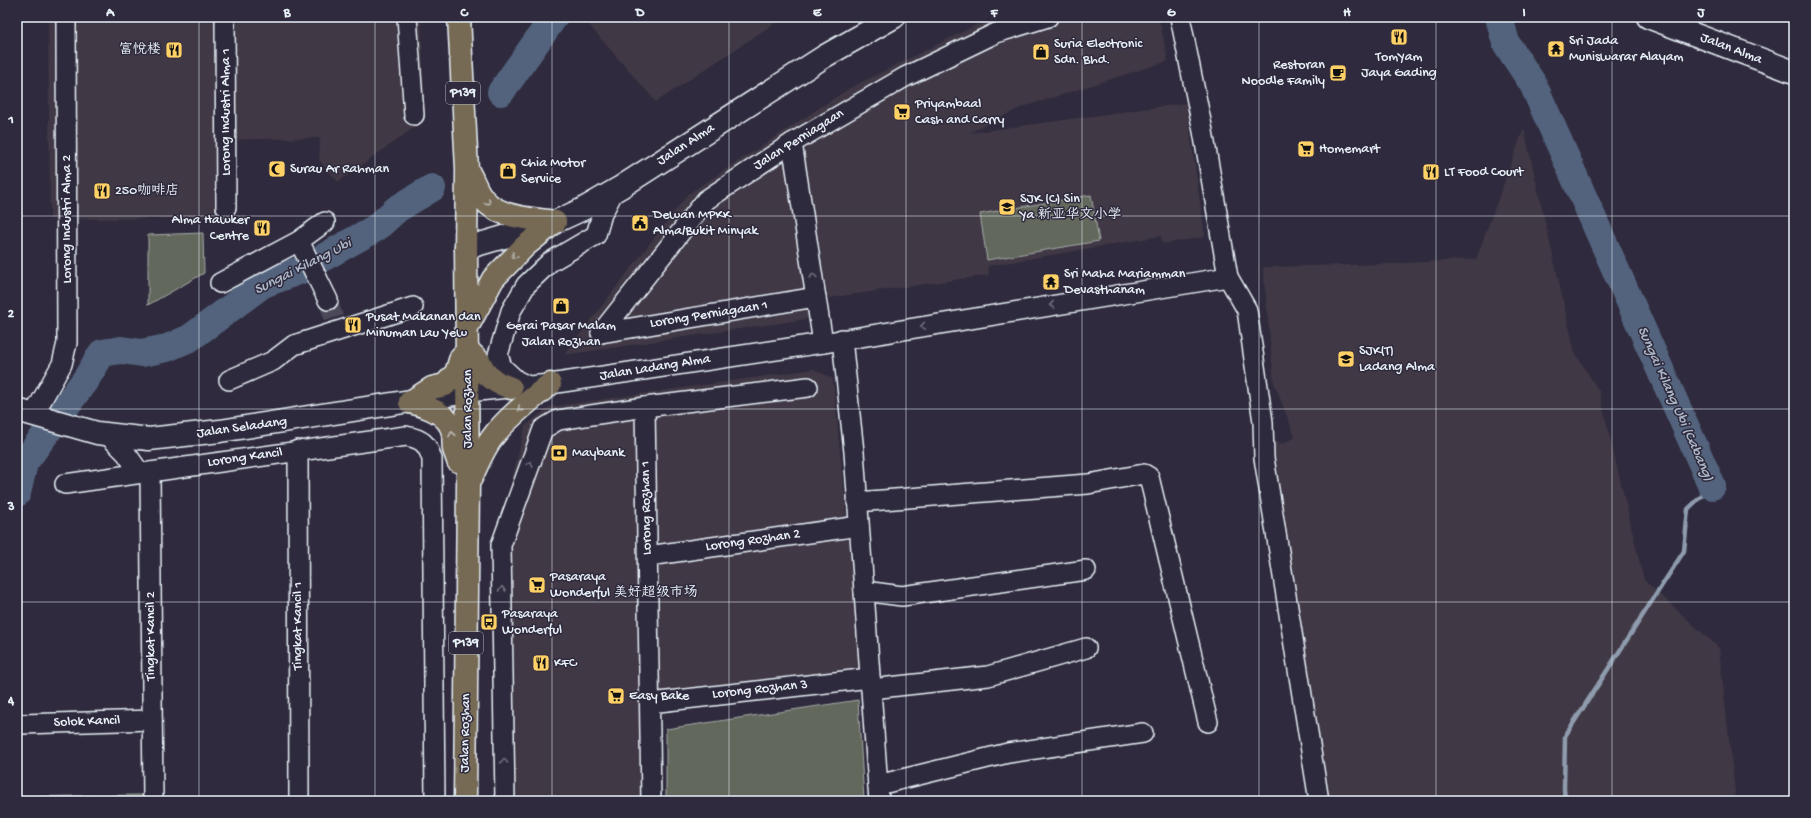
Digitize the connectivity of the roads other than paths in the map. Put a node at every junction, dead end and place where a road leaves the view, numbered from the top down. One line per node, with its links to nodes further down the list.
1 (66, 17): 36 (street, Lorong Industri Alma 2)
2 (225, 17): 14 (street, Lorong Industri Alma 1)
3 (407, 17): 10 (street)
4 (459, 17): 12 (main road, Jalan Rozhan / P139)
5 (894, 17): 13 (main road, Jalan Alma)
6 (1048, 17): 11 (street, Jalan Perniagaan)
7 (1180, 17): 19 (street)
8 (1648, 17): 9 (main road, Jalan Alma)
9 (1793, 73)
10 (414, 115)
11 (792, 143): 22 (street, one-way to 11); 25 (street, Jalan Perniagaan)
12 (468, 169): 16 (main road, one-way to 16); 18 (main road, Jalan Rozhan / P139)
13 (614, 191): 16 (main road, Jalan Alma); 31 (street)
14 (226, 207)
15 (325, 222): 17 (street)
16 (555, 222): 18 (main road, Jalan Alma); 24 (main road, one-way to 24)
17 (302, 246): 20 (street); 21 (street)
18 (466, 248): 24 (main road, Jalan Rozhan / P139)
19 (1228, 276): 26 (street, Jalan Ladang Alma, one-way to 26); 55 (street)
20 (220, 283)
21 (324, 292)
22 (816, 297): 25 (street, Lorong Perniagaan 1); 27 (street)
23 (413, 307): 29 (street)
24 (468, 327): 28 (main road, Jalan Rozhan / P139)
25 (601, 332)
26 (842, 339): 27 (street, Jalan Ladang Alma); 42 (street)
27 (823, 343): 30 (street, Jalan Ladang Alma)
28 (468, 350): 31 (main road); 33 (main road, Jalan Rozhan / P139); 34 (main road)
29 (229, 380)
30 (550, 384): 31 (street, Jalan Ladang Alma); 41 (main road, one-way to 41)
31 (519, 387): 33 (street, Jalan Ladang Alma)
32 (808, 388): 35 (street)
33 (468, 392): 34 (main road, Jalan Seladang); 41 (main road, Jalan Rozhan / P139)
34 (410, 402): 37 (main road, Jalan Seladang); 41 (main road, one-way to 34)
35 (645, 406): 44 (street, Lorong Rozhan 1); 60 (street, one-way to 35)
36 (32, 414): 37 (main road, Jalan Seladang)
37 (102, 433): 39 (street)
38 (298, 450): 39 (street, Lorong Kancil); 57 (street, Tingkat Kancil 1); 58 (street, Lorong Kancil)
39 (145, 472): 40 (street, Lorong Kancil); 50 (street, Tingkat Kancil 2)
40 (66, 484)
41 (468, 484): 59 (main road, Jalan Rozhan / P139)
42 (857, 502): 43 (street); 51 (street)
43 (859, 526): 44 (street, Lorong Rozhan 2); 46 (street)
44 (648, 556): 49 (street, Lorong Rozhan 1)
45 (1086, 570): 46 (street)
46 (864, 591): 48 (street)
47 (1086, 648): 48 (street, Lorong Rozhan 3)
48 (871, 683): 49 (street, Lorong Rozhan 3); 54 (street)
49 (650, 703): 61 (street, Lorong Rozhan 1)
50 (152, 720): 52 (street, Solok Kancil); 56 (street, Tingkat Kancil 2)
51 (1208, 722)
52 (22, 724)
53 (1143, 733): 54 (street)
54 (878, 793)
55 (1316, 800)
56 (153, 801)
57 (299, 801)
58 (435, 801)
59 (465, 801)
60 (500, 801)
61 (651, 801)

